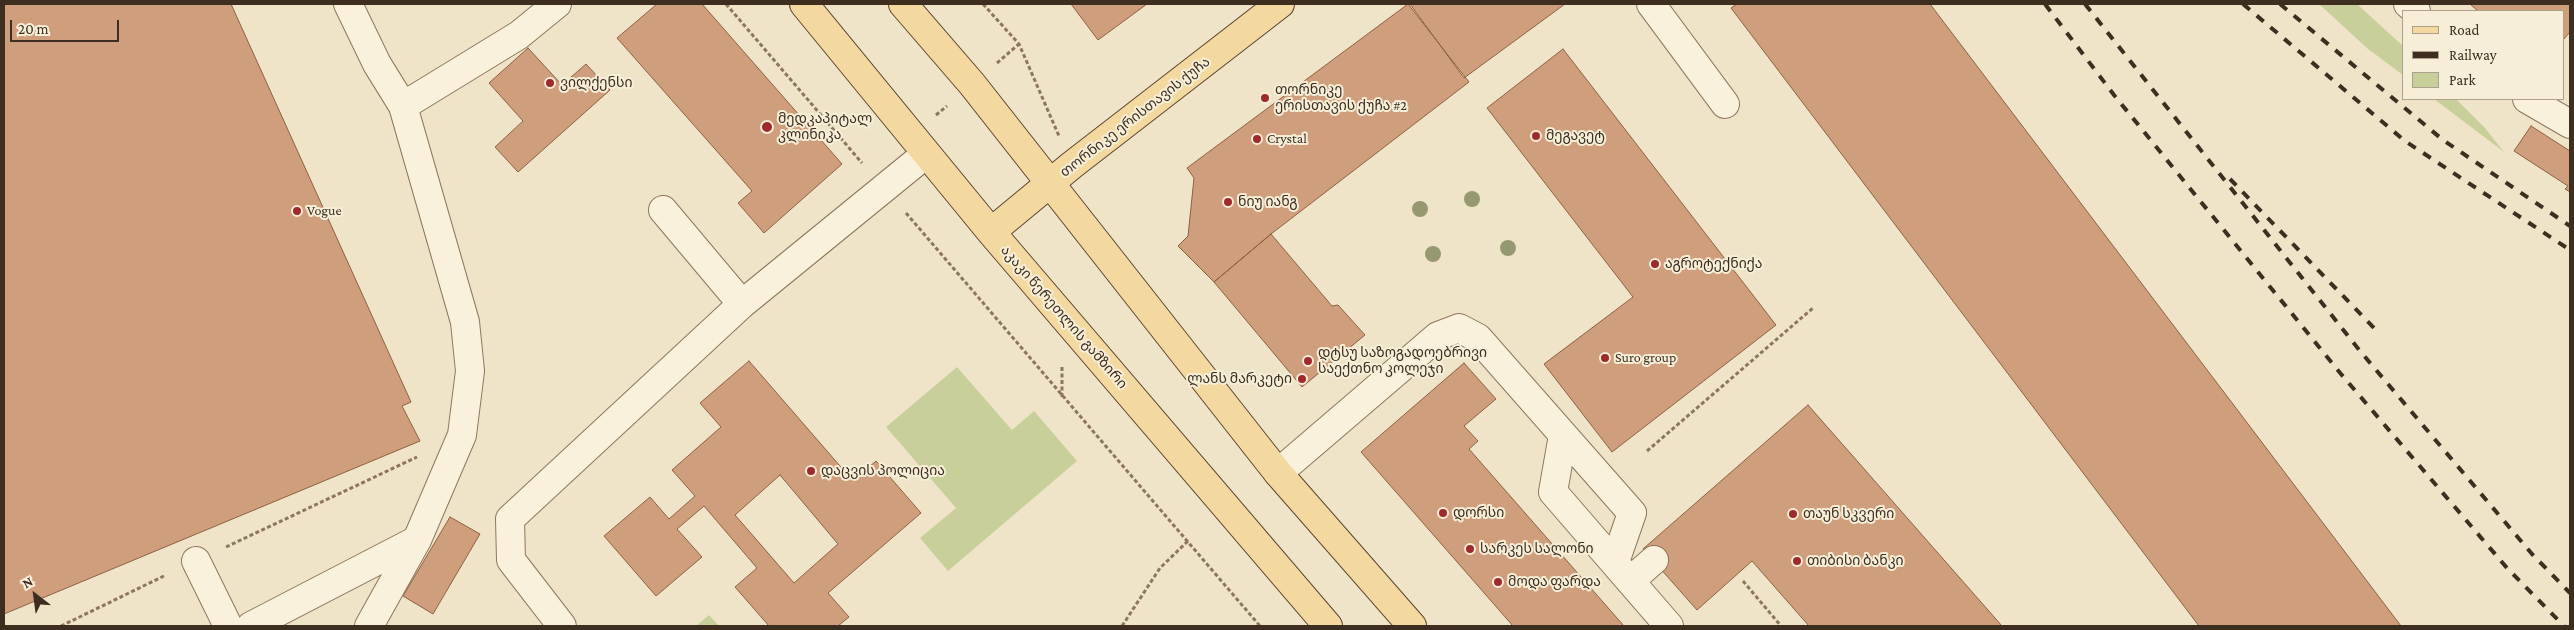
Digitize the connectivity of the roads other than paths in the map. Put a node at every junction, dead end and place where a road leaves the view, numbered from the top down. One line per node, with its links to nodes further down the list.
1 (348, 4): 9 (lane)
2 (557, 4): 9 (lane)
3 (804, 4): 11 (main road, აკაკი წერეთლის გამზირი)
4 (903, 4): 12 (main road)
5 (1280, 4): 12 (main road, თორნიკე ერისთავის ქუჩა)
6 (1651, 4): 8 (lane)
7 (2529, 100): 10 (lane)
8 (1725, 104)
9 (403, 106): 18 (lane)
10 (2570, 124)
11 (919, 145): 14 (main road, აკაკი წერეთლის გამზირი); 15 (lane)
12 (1049, 184): 14 (main road, თორნიკე ერისთავის ქუჩა); 17 (main road)
13 (662, 210): 15 (lane)
14 (991, 232): 26 (main road, აკაკი წერეთლის გამზირი)
15 (742, 304): 25 (lane)
16 (1563, 435): 17 (lane); 21 (lane); 21 (lane)
17 (1278, 473): 27 (main road)
18 (417, 540): 23 (lane); 24 (lane)
19 (1654, 560): 21 (lane)
20 (196, 561): 22 (lane)
21 (1622, 572): 28 (lane)
22 (228, 626)
23 (251, 626)
24 (369, 626)
25 (562, 626)
26 (1328, 626)
27 (1412, 626)
28 (1670, 626)

